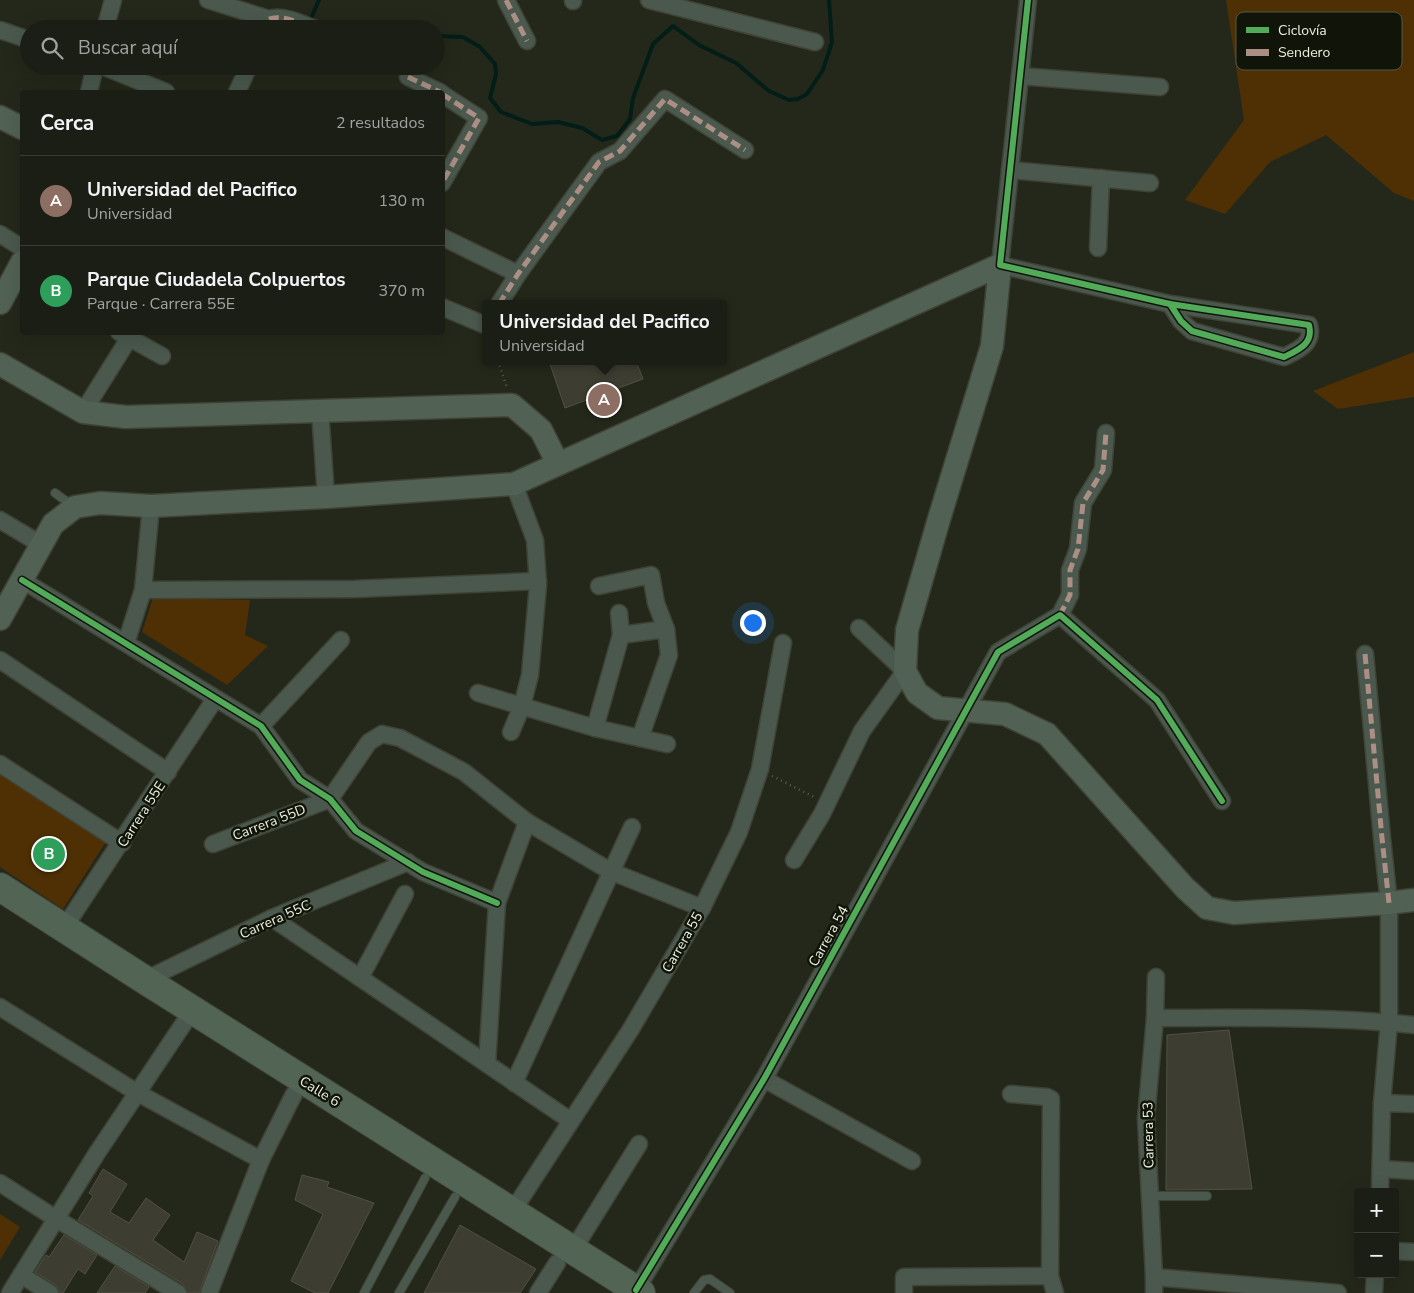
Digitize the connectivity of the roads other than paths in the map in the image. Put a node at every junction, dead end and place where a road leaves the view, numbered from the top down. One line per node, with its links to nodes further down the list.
1 (113, 0): 6 (street)
2 (208, 0): 7 (street)
3 (506, 0): 12 (street)
4 (648, 0): 13 (street)
5 (1028, 0): 17 (street)
6 (107, 20)
7 (257, 20)
8 (270, 20): 9 (street)
9 (286, 20)
10 (0, 30): 11 (street)
11 (20, 37)
12 (527, 41)
13 (815, 42)
14 (93, 75): 20 (street)
15 (124, 75): 21 (street)
16 (245, 75): 22 (street)
17 (1020, 76): 19 (street); 28 (street)
18 (415, 84): 23 (street)
19 (1160, 87)
20 (89, 90)
21 (161, 90)
22 (238, 90)
23 (432, 90)
24 (445, 96): 29 (street)
25 (0, 117): 26 (main road)
26 (20, 127)
27 (745, 150): 38 (street)
28 (1010, 170): 30 (street); 36 (street)
29 (445, 178)
30 (1101, 178): 31 (street); 35 (street)
31 (1150, 183)
32 (0, 234): 34 (street)
33 (445, 238): 38 (street)
34 (20, 247)
35 (1098, 248)
36 (1000, 265): 41 (street); 50 (main road); 73 (main road)
37 (20, 272): 40 (main road)
38 (518, 274): 39 (street)
39 (502, 300)
40 (0, 303)
41 (1170, 304): 41 (street)
42 (445, 308): 43 (street)
43 (482, 325)
44 (128, 335): 45 (street); 48 (street)
45 (162, 356)
46 (0, 364): 48 (main road)
47 (320, 410): 48 (main road); 50 (main road); 53 (street)
48 (83, 412)
49 (1106, 433): 63 (street)
50 (558, 464): 51 (main road)
51 (514, 484): 53 (main road); 59 (street)
52 (55, 492): 55 (lane)
53 (326, 497): 54 (main road)
54 (152, 506): 55 (main road); 61 (street)
55 (75, 507): 57 (main road)
56 (0, 520): 57 (street)
57 (42, 545): 58 (main road)
58 (22, 580): 64 (main road); 69 (street)
59 (538, 581): 61 (street); 76 (street)
60 (599, 586): 66 (street)
61 (143, 590): 69 (street)
62 (619, 613): 67 (street)
63 (1060, 615): 77 (street, Carrera 54); 86 (street)
64 (0, 619)
65 (859, 628): 73 (street)
66 (666, 629): 67 (street); 81 (street)
67 (620, 635): 79 (street)
68 (341, 640): 78 (street)
69 (126, 643): 75 (street)
70 (783, 643): 100 (street, Carrera 55)
71 (1365, 654): 98 (street)
72 (0, 660): 84 (street)
73 (905, 671): 77 (main road); 91 (street)
74 (478, 693): 76 (street)
75 (215, 699): 78 (street); 84 (street, Carrera 55E)
76 (522, 706): 79 (street); 80 (street)
77 (967, 709): 98 (main road); 112 (street, Carrera 54)
78 (261, 726): 85 (street)
79 (595, 728): 81 (street)
80 (511, 732)
81 (640, 738): 82 (street)
82 (666, 744)
83 (0, 764): 89 (street)
84 (168, 772): 89 (street, Carrera 55E)
85 (330, 799): 87 (street); 90 (street, Carrera 55D); 92 (street)
86 (1222, 801)
87 (527, 822): 93 (street); 97 (street)
88 (632, 827): 93 (street)
89 (122, 843): 102 (street, Carrera 55E)
90 (213, 844)
91 (794, 860)
92 (408, 862): 97 (street); 101 (street, Carrera 55C)
93 (610, 871): 100 (street); 113 (street)
94 (0, 887): 102 (highway, Calle 6)
95 (405, 894): 104 (street)
96 (1414, 900): 98 (main road)
97 (497, 903): 111 (street)
98 (1390, 903): 108 (street)
99 (0, 908): 109 (highway, Calle 6)
100 (702, 908): 119 (street, Carrera 55)
101 (272, 918): 104 (street); 105 (street, Carrera 55C)
102 (64, 928): 105 (highway, Calle 6)
103 (1156, 977): 107 (street, Carrera 53)
104 (360, 978): 111 (street)
105 (144, 980): 131 (highway, Calle 6)
106 (0, 1007): 114 (street)
107 (1155, 1018): 108 (street); 128 (street, Carrera 53)
108 (1389, 1022): 110 (street); 117 (street)
109 (184, 1023): 114 (street); 115 (highway, Calle 6)
110 (1414, 1025)
111 (486, 1064): 113 (street)
112 (764, 1079): 122 (street); 140 (street, Carrera 54)
113 (514, 1082): 119 (street)
114 (136, 1092): 121 (street); 132 (street)
115 (294, 1094): 121 (street); 125 (highway, Calle 6)
116 (1011, 1094): 137 (street)
117 (1382, 1103): 118 (street); 123 (street)
118 (1414, 1104)
119 (572, 1121): 131 (street, Carrera 55)
120 (639, 1144): 135 (street)
121 (261, 1160): 144 (street)
122 (912, 1161)
123 (1381, 1169): 124 (street); 127 (street)
124 (1414, 1170)
125 (425, 1178): 130 (highway, Calle 6); 145 (lane)
126 (0, 1183): 132 (street)
127 (1380, 1188)
128 (1150, 1196): 129 (lane); 138 (street, Carrera 53)
129 (1207, 1196)
130 (455, 1197): 135 (highway, Calle 6); 146 (lane)
131 (512, 1212): 135 (highway, Calle 6)
132 (55, 1218): 136 (street); 143 (street)
133 (1399, 1251): 134 (street)
134 (1414, 1252)
135 (565, 1256): 140 (highway, Calle 6); 147 (street); 148 (highway, Calle 6)
136 (21, 1275): 141 (street); 142 (street)
137 (1050, 1276): 151 (street); 152 (street)
138 (1154, 1276): 153 (street, Carrera 53); 154 (street)
139 (1375, 1278): 155 (street)
140 (639, 1292)
141 (10, 1293)
142 (50, 1293)
143 (178, 1293)
144 (209, 1293)
145 (364, 1293)
146 (399, 1293)
147 (538, 1293)
148 (606, 1293)
149 (694, 1293): 150 (lane)
150 (730, 1293)
151 (904, 1293)
152 (1055, 1293)
153 (1154, 1293)
154 (1338, 1293)
155 (1374, 1293)

